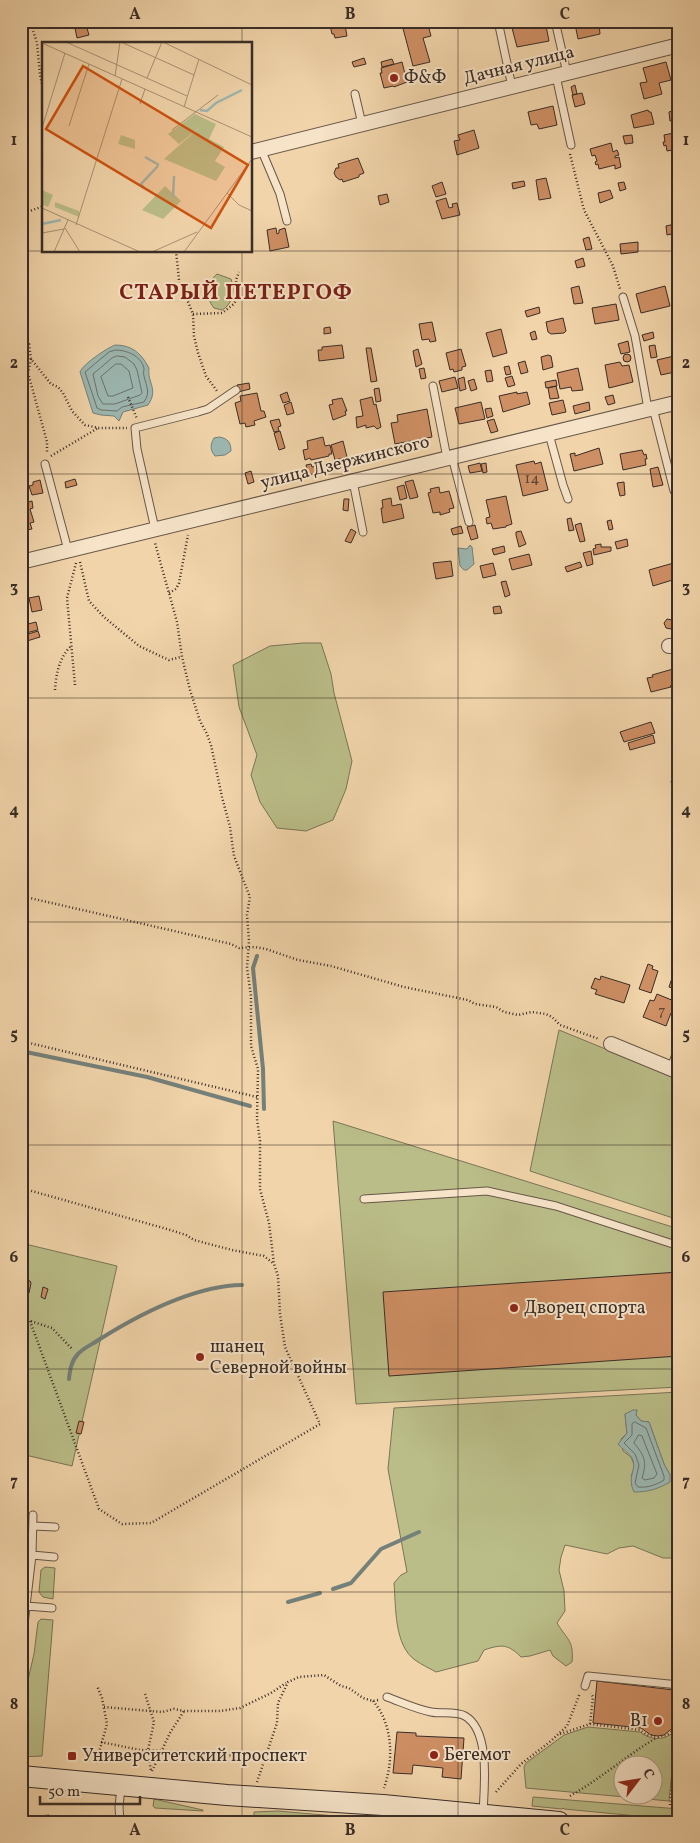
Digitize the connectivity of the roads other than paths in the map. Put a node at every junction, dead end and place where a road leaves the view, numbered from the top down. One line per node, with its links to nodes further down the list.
1 (498, 21): 5 (lane)
2 (555, 21): 4 (lane)
3 (679, 45): 4 (street, Дачная улица)
4 (562, 74): 5 (street, Дачная улица); 8 (lane)
5 (512, 87): 7 (street, Дачная улица)
6 (355, 94): 7 (lane)
7 (362, 124): 9 (street, Дачная улица)
8 (571, 145)
9 (256, 151): 10 (lane)
10 (287, 221)
11 (623, 297): 15 (lane)
12 (432, 386): 17 (lane)
13 (236, 390): 23 (lane)
14 (679, 402): 15 (street, улица Дзержинского)
15 (651, 408): 16 (street, улица Дзержинского); 20 (lane)
16 (549, 434): 17 (street, улица Дзержинского); 21 (lane)
17 (450, 457): 19 (street, улица Дзержинского); 22 (lane)
18 (45, 464): 25 (lane)
19 (353, 481): 23 (street, улица Дзержинского); 24 (lane)
20 (674, 491)
21 (568, 499)
22 (469, 522)
23 (155, 529): 25 (street, улица Дзержинского)
24 (363, 532)
25 (68, 550): 26 (street, улица Дзержинского)
26 (21, 562)
27 (612, 1044): 29 (street)
28 (679, 1046): 29 (lane)
29 (675, 1070)
30 (364, 1199): 31 (lane)
31 (679, 1246)
32 (33, 1514): 33 (lane)
33 (33, 1526): 34 (lane); 35 (lane)
34 (55, 1528)
35 (32, 1555): 36 (lane); 37 (lane)
36 (54, 1557)
37 (24, 1604): 38 (lane); 39 (lane)
38 (52, 1608)
39 (21, 1653)
40 (679, 1685): 41 (lane)
41 (585, 1686)
42 (387, 1697): 46 (lane)
43 (21, 1776): 44 (main road)
44 (121, 1785): 45 (main road); 47 (lane)
45 (362, 1813): 46 (main road)
46 (483, 1814): 48 (main road)
47 (120, 1822)
48 (559, 1822)

